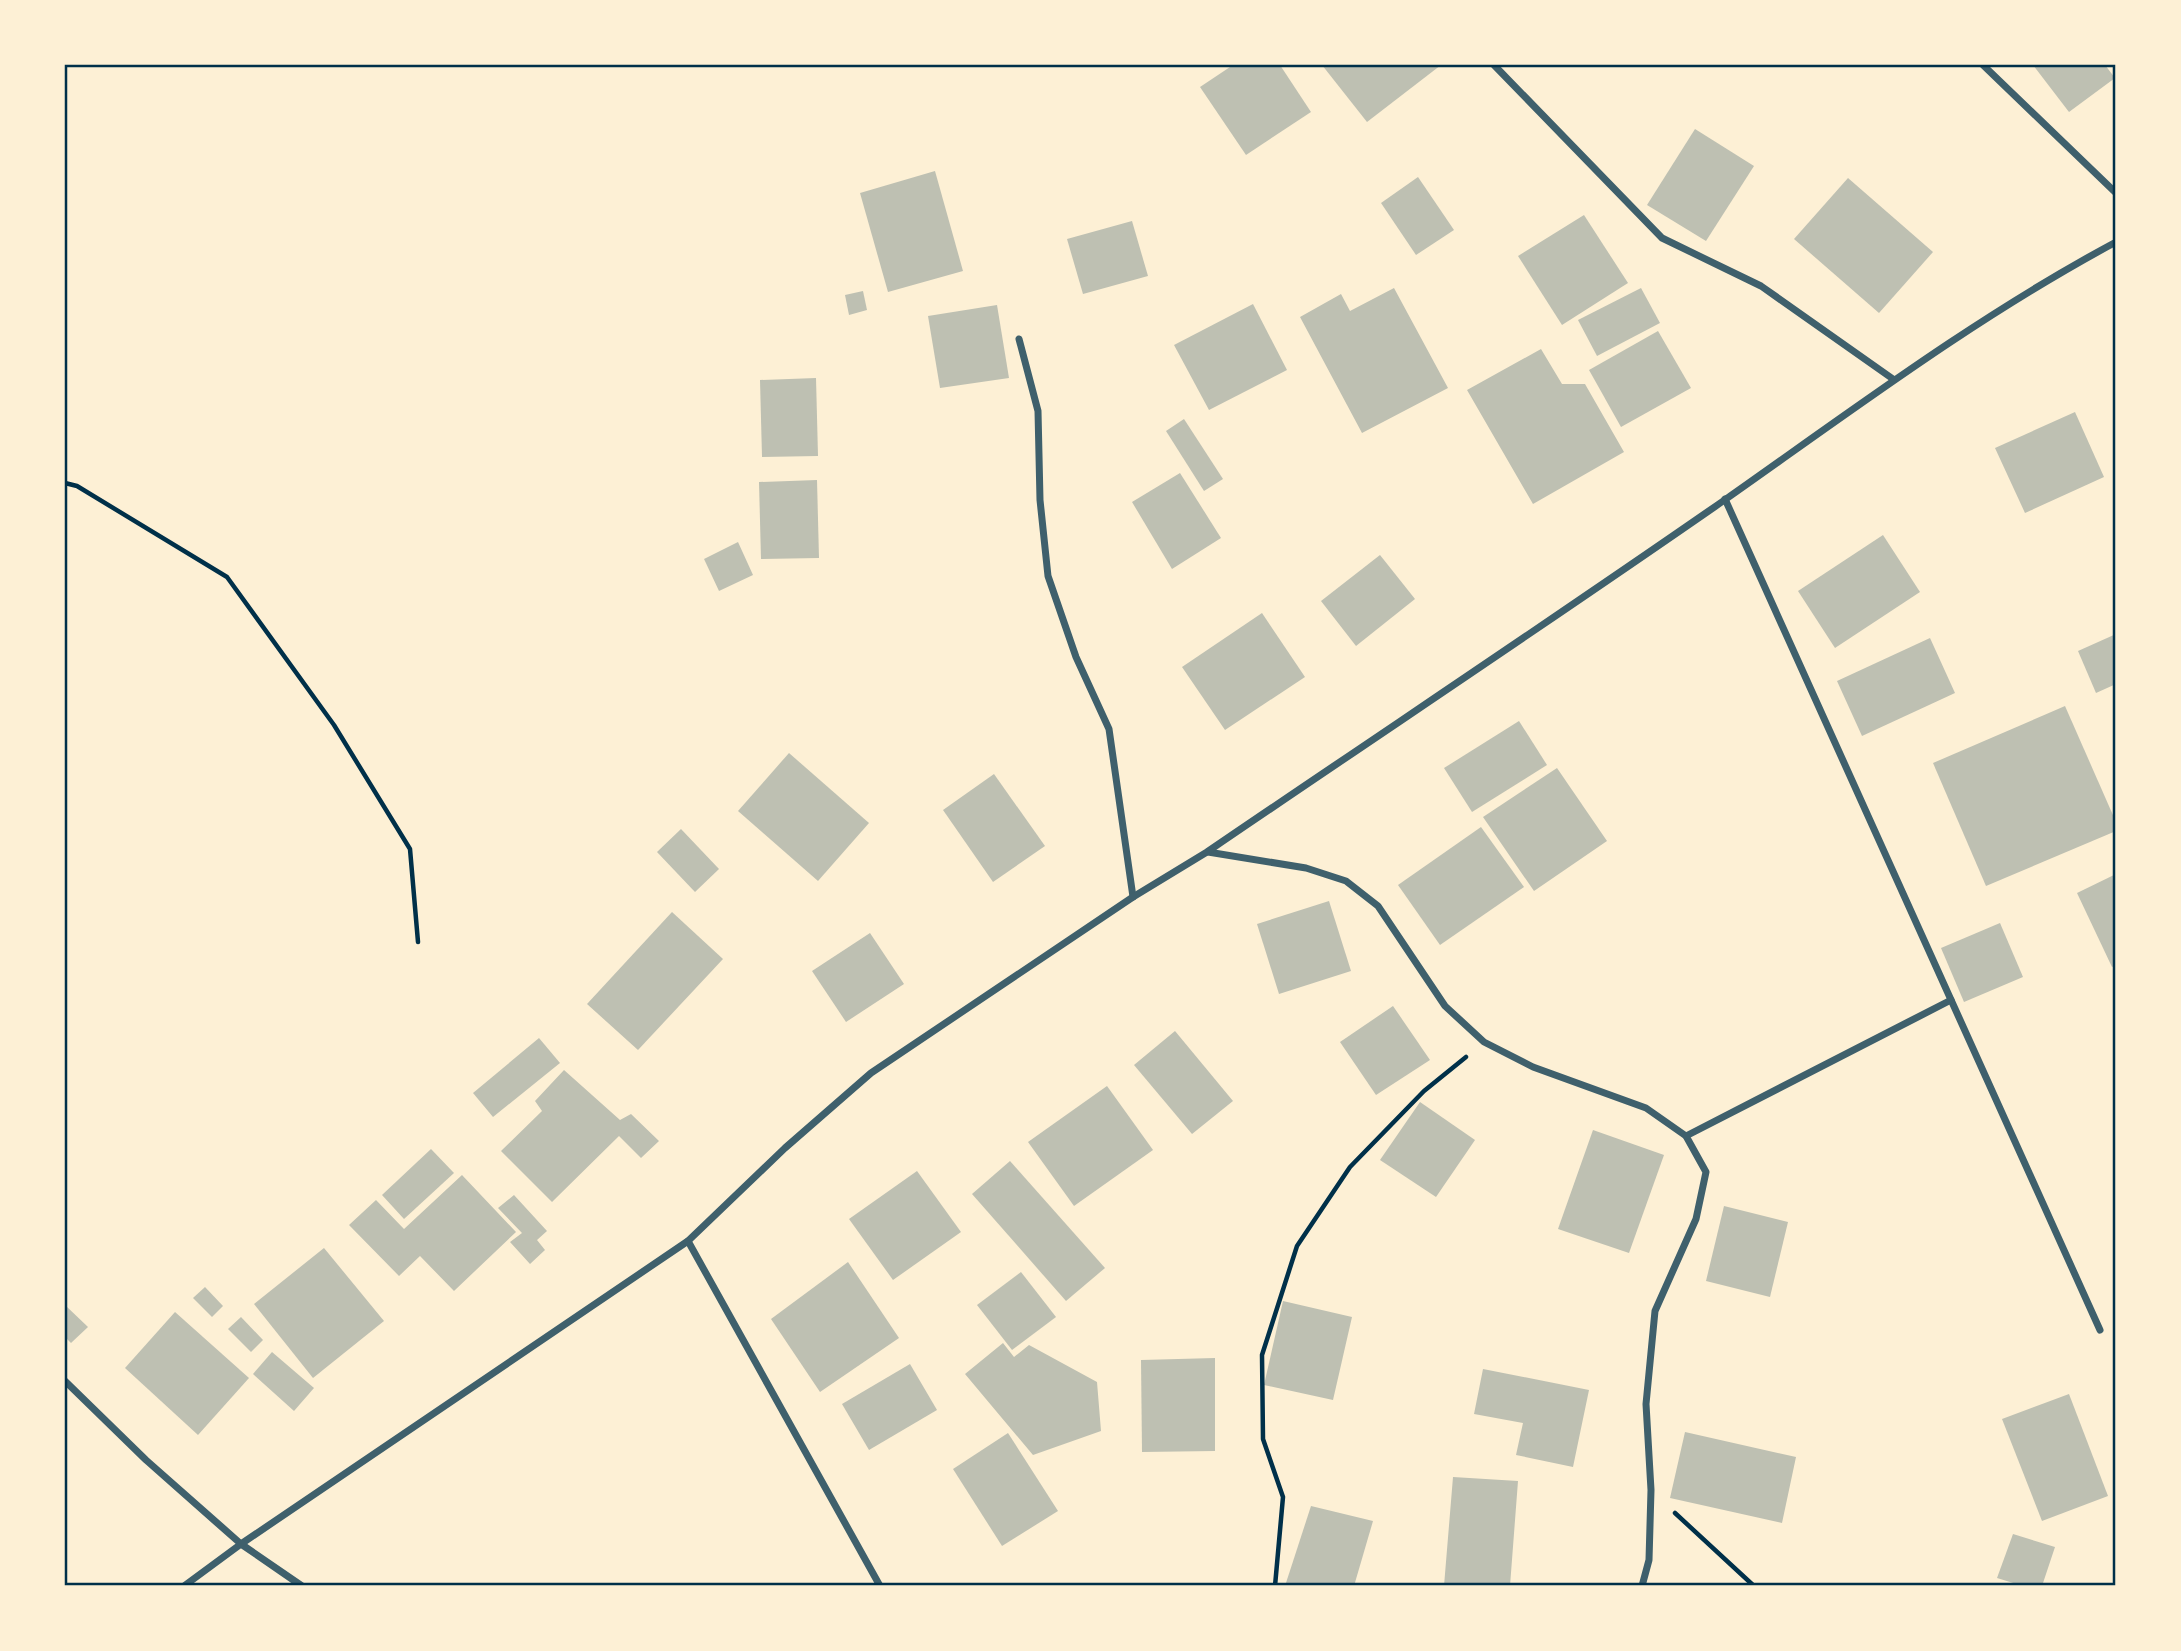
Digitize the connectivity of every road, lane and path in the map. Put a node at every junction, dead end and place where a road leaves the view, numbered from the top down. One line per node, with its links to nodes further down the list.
1 (1494, 65): 6 (street)
2 (1983, 65): 3 (street)
3 (2116, 193)
4 (2116, 242): 6 (street)
5 (1019, 339): 10 (street)
6 (1893, 379): 8 (street)
7 (65, 483): 11 (path)
8 (1725, 499): 9 (street); 12 (street)
9 (1207, 852): 10 (street); 13 (street)
10 (1133, 897): 15 (street)
11 (418, 942)
12 (1951, 1000): 14 (street); 16 (street)
13 (1484, 1042): 14 (street); 23 (path)
14 (1685, 1136): 18 (street)
15 (688, 1241): 19 (street); 22 (street)
16 (2100, 1330)
17 (65, 1381): 19 (street)
18 (1651, 1490): 24 (street); 25 (path)
19 (241, 1544): 20 (street); 21 (street)
20 (184, 1586)
21 (302, 1586)
22 (880, 1586)
23 (1275, 1586)
24 (1642, 1586)
25 (1754, 1586)

